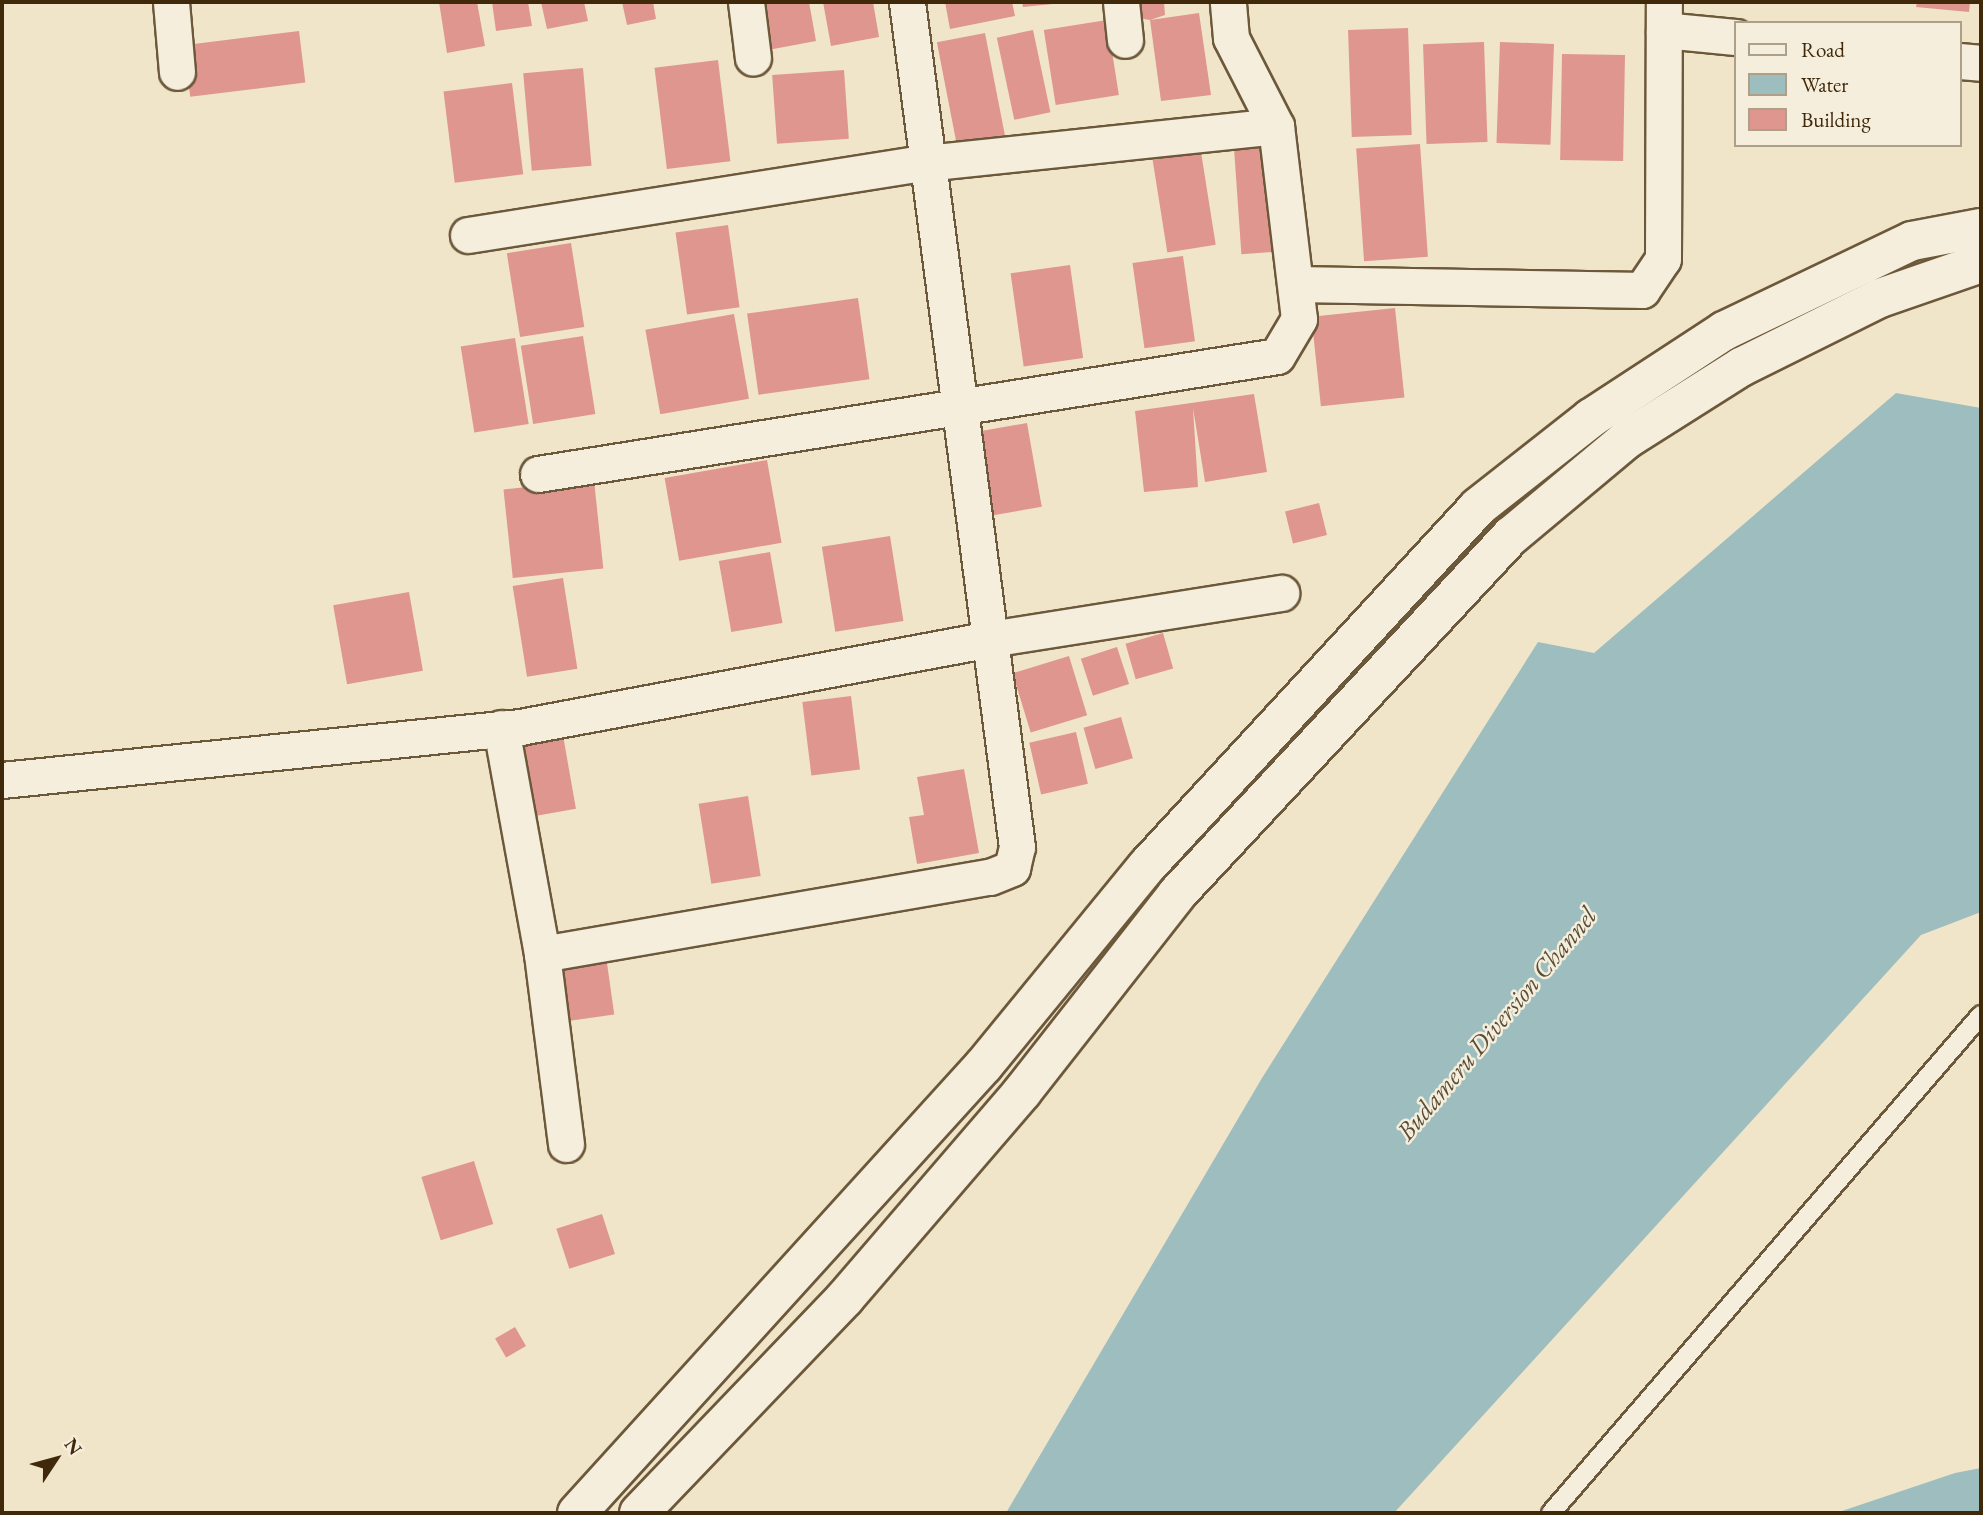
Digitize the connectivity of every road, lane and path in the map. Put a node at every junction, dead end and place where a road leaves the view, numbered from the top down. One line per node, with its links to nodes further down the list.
1 (171, 2): 12 (street)
2 (746, 2): 9 (street)
3 (907, 2): 14 (street)
4 (1121, 2): 8 (street)
5 (1228, 2): 13 (street)
6 (1664, 16): 7 (street); 18 (street)
7 (1734, 36)
8 (1125, 40)
9 (753, 58)
10 (1962, 61): 11 (street)
11 (1981, 63)
12 (177, 72)
13 (1276, 125): 14 (street); 18 (street)
14 (925, 163): 16 (street); 19 (street)
15 (1981, 228): 28 (street)
16 (468, 235)
17 (1981, 263): 29 (street)
18 (1298, 284): 19 (street)
19 (958, 404): 20 (street); 22 (street)
20 (538, 474)
21 (1281, 593): 22 (street)
22 (990, 639): 23 (street); 25 (street)
23 (501, 728): 24 (street); 25 (street)
24 (2, 780)
25 (542, 954): 27 (street)
26 (1981, 1015): 30 (lane)
27 (566, 1144)
28 (577, 1513)
29 (639, 1513)
30 (1551, 1513)

